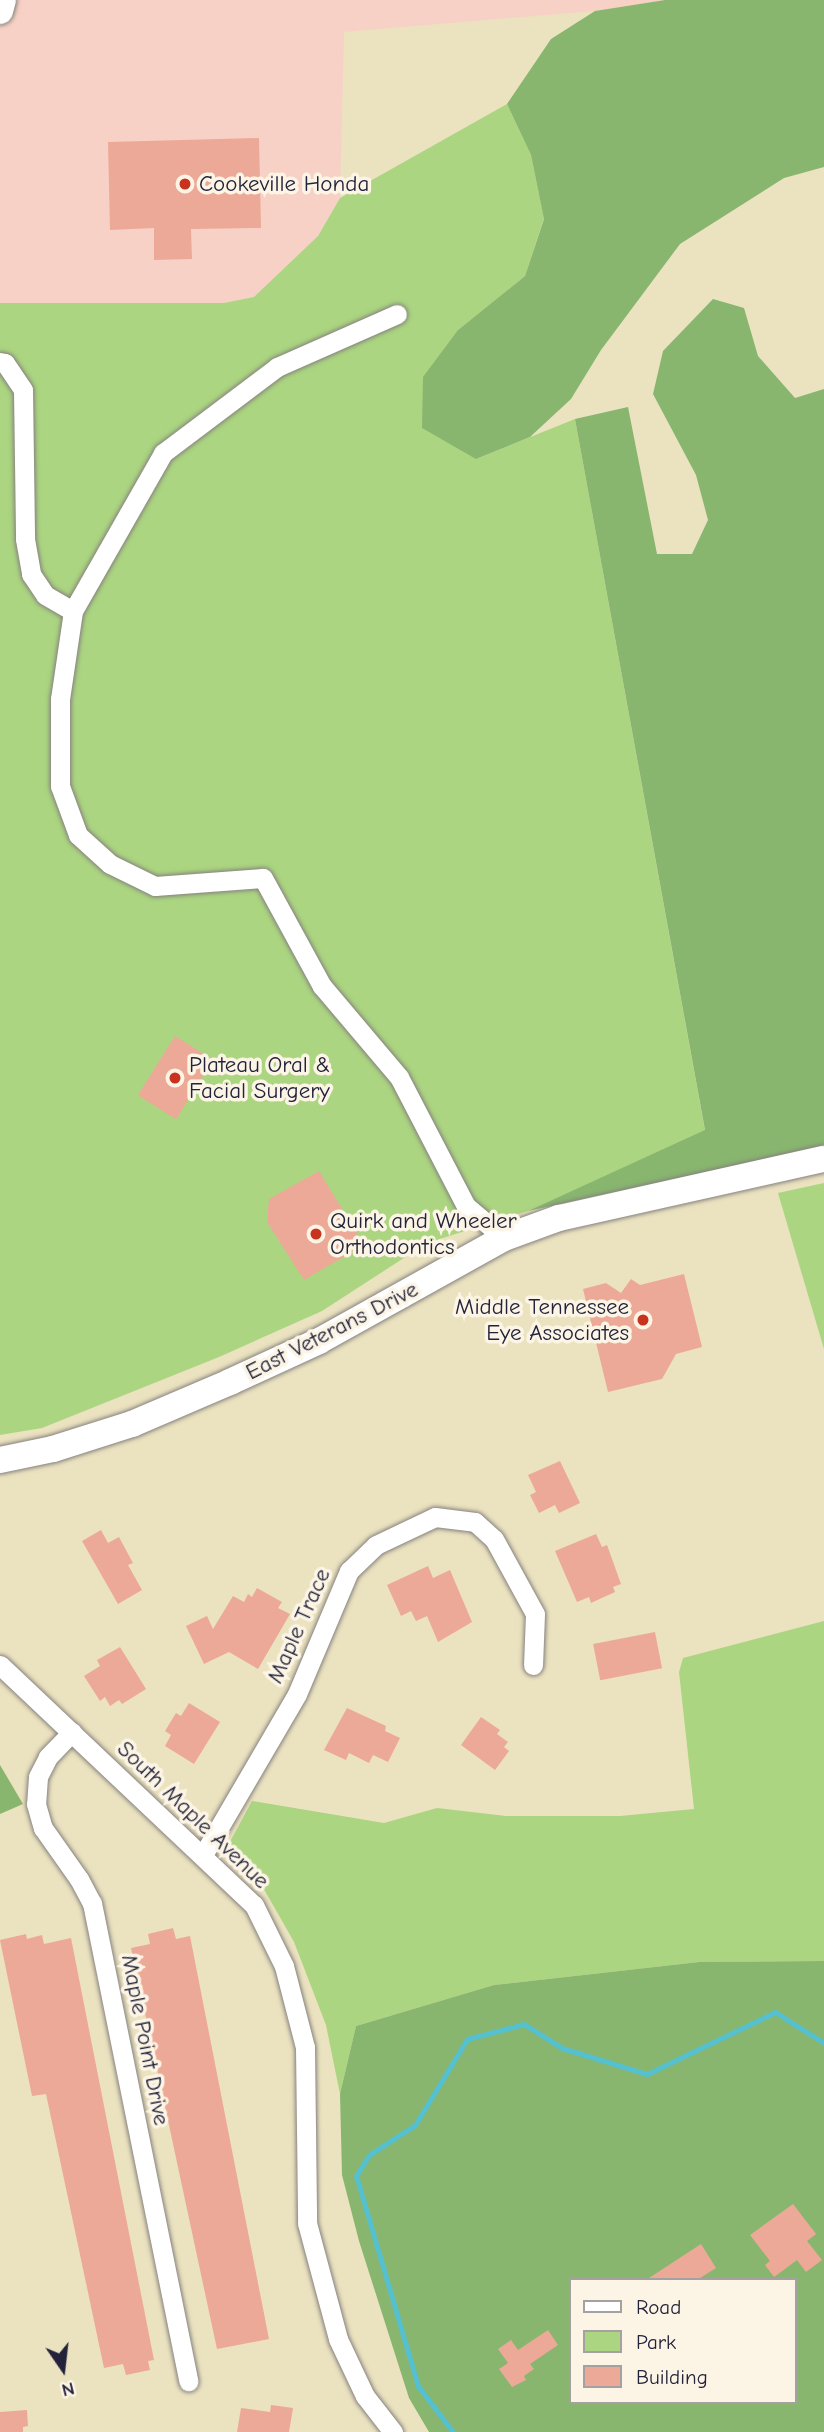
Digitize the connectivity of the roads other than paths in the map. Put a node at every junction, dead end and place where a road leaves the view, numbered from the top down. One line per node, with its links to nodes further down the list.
1 (4, 0): 2 (street)
2 (0, 11)
3 (397, 314): 5 (street)
4 (0, 362): 5 (street)
5 (73, 611): 7 (street)
6 (824, 1159): 7 (street, East Veterans Drive)
7 (504, 1238): 8 (street, East Veterans Drive)
8 (0, 1460)
9 (0, 1665): 11 (street, South Maple Avenue)
10 (533, 1665): 12 (street, Maple Trace)
11 (72, 1732): 12 (street, South Maple Avenue); 13 (street, Maple Point Drive)
12 (203, 1855): 14 (street, South Maple Avenue)
13 (188, 2381)
14 (393, 2432)

